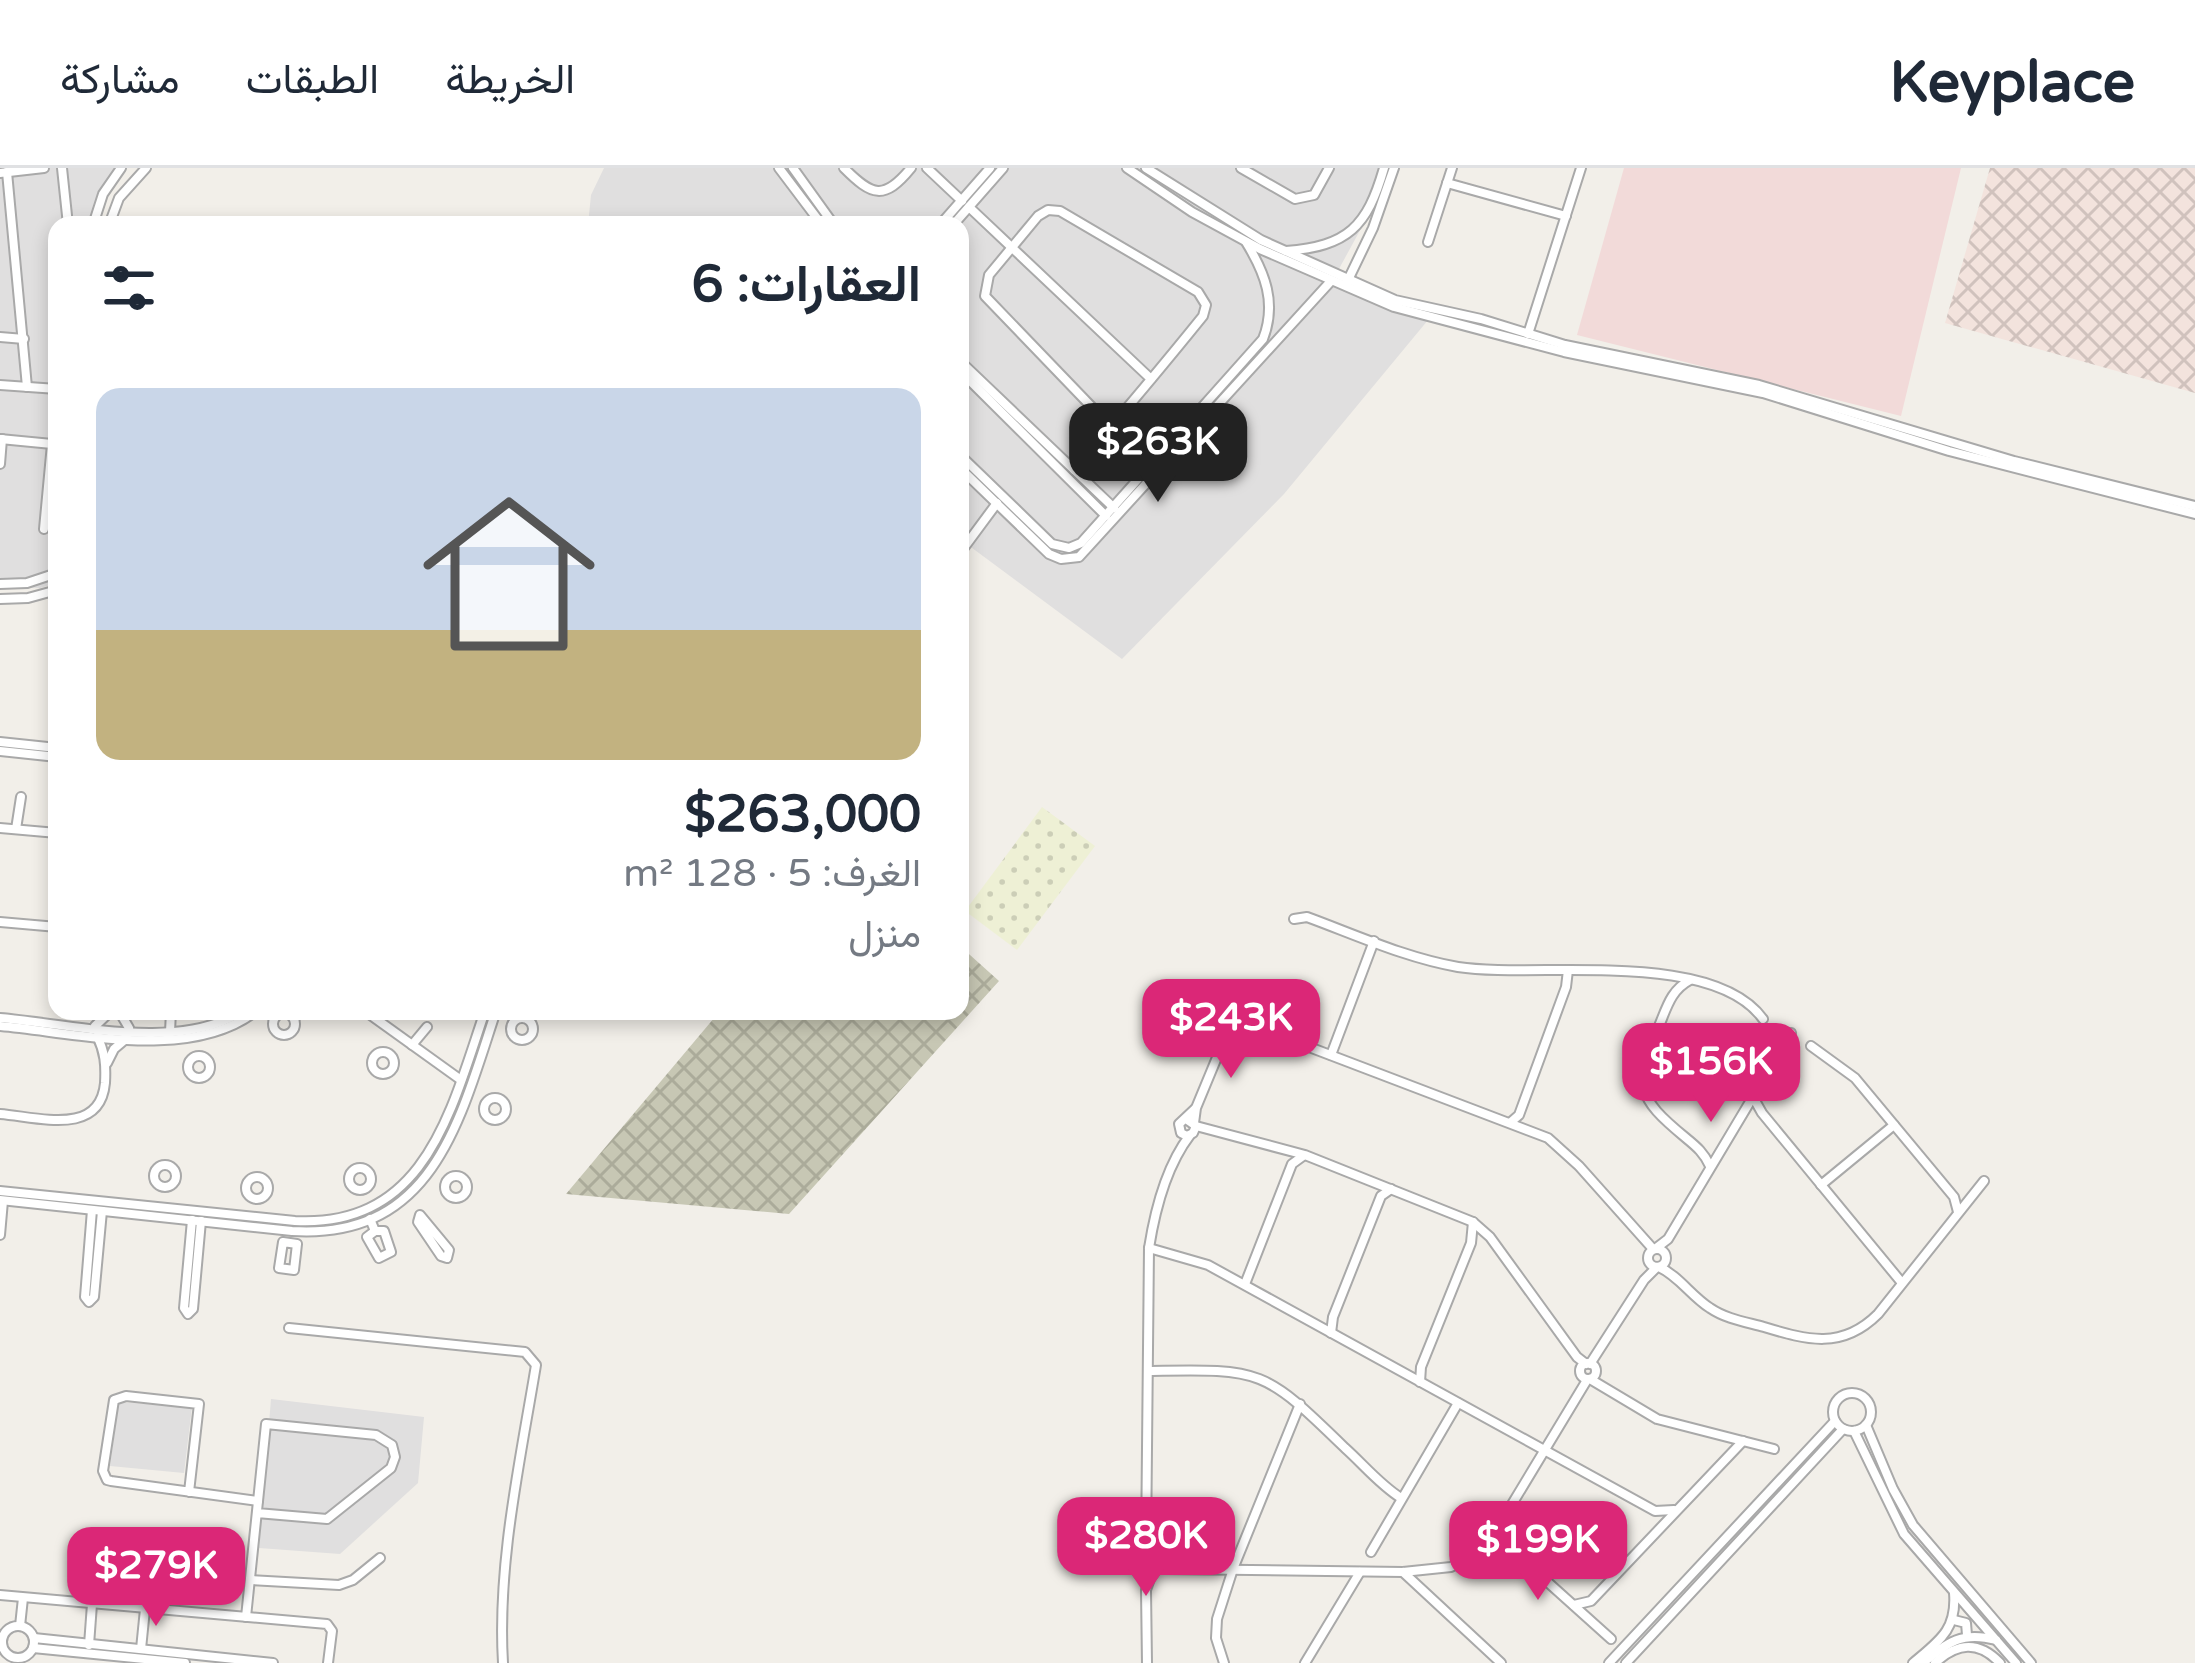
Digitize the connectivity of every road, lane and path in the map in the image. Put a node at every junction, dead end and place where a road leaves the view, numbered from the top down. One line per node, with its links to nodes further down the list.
1 (44, 168): 20 (street)
2 (62, 168): 23 (street)
3 (122, 168): 24 (street)
4 (146, 168): 25 (street)
5 (779, 168): 26 (street)
6 (793, 168): 27 (street)
7 (844, 168): 8 (street)
8 (911, 168)
9 (927, 168): 22 (street)
10 (990, 168): 22 (street)
11 (1003, 168): 22 (street)
12 (1127, 168): 31 (street)
13 (1146, 168): 34 (street)
14 (1241, 168): 15 (street)
15 (1329, 168)
16 (1384, 168): 34 (street)
17 (1394, 168): 35 (street)
18 (1452, 168): 21 (street)
19 (1581, 168): 30 (street)
20 (4, 172): 39 (street)
21 (1447, 183): 30 (street); 32 (street)
22 (965, 204): 28 (street); 29 (street); 33 (street)
23 (67, 216)
24 (96, 216)
25 (112, 216)
26 (815, 216)
27 (828, 216)
28 (951, 216)
29 (958, 216)
30 (1566, 216): 37 (street)
31 (1245, 241): 36 (street); 57 (street)
32 (1428, 242)
33 (1012, 247): 42 (street); 42 (street); 47 (street)
34 (1284, 251): 35 (street)
35 (1348, 280): 37 (street)
36 (1330, 281): 43 (street); 55 (street)
37 (1528, 334): 43 (street)
38 (0, 337): 39 (street)
39 (24, 339): 45 (street)
40 (969, 370): 52 (street)
41 (969, 379): 57 (street)
42 (1151, 379): 47 (street)
43 (1731, 382): 56 (street)
44 (0, 385): 45 (street)
45 (27, 387): 46 (street)
46 (48, 388)
47 (1111, 427): 52 (street)
48 (1, 439): 49 (street); 51 (street)
49 (48, 443)
50 (969, 463): 57 (street)
51 (0, 464)
52 (1074, 470): 57 (street)
53 (969, 477): 55 (street)
54 (48, 495): 58 (street)
55 (997, 503): 59 (street)
56 (2195, 510)
57 (1110, 512)
58 (44, 529)
59 (969, 541)
60 (48, 576): 61 (street)
61 (0, 584)
62 (48, 594): 63 (street)
63 (0, 599)
64 (0, 742): 65 (street)
65 (48, 747)
66 (0, 752): 67 (street)
67 (48, 757)
68 (20, 797): 70 (street)
69 (0, 828): 70 (street)
70 (16, 829): 71 (street)
71 (48, 831)
72 (1294, 920): 75 (street)
73 (0, 922): 74 (street)
74 (48, 926)
75 (1374, 941): 76 (street); 104 (street)
76 (1568, 970): 77 (street); 114 (street)
77 (1666, 974): 78 (street); 79 (street)
78 (1690, 980): 79 (street); 81 (street)
79 (1673, 992): 121 (street)
80 (1232, 1018): 104 (street)
81 (1763, 1018)
82 (106, 1020): 94 (street)
83 (120, 1020): 97 (street)
84 (171, 1020): 95 (street)
85 (225, 1020): 95 (street)
86 (242, 1020): 100 (street)
87 (377, 1020): 98 (street)
88 (488, 1020): 107 (street)
89 (489, 1020): 109 (street)
90 (503, 1020): 92 (street)
91 (0, 1022): 94 (street)
92 (511, 1025)
93 (427, 1027): 101 (street)
94 (95, 1031): 97 (street); 106 (street)
95 (170, 1032): 97 (street)
96 (1791, 1033): 108 (street)
97 (129, 1034): 100 (street); 106 (street)
98 (400, 1037): 101 (street); 103 (street)
99 (1225, 1038): 118 (street)
100 (196, 1039): 105 (street)
101 (412, 1046): 107 (street)
102 (1811, 1046): 116 (street)
103 (389, 1053)
104 (1331, 1055): 115 (street)
105 (198, 1056)
106 (106, 1064): 113 (street)
107 (461, 1080): 134 (street)
108 (1753, 1096): 111 (street); 112 (street)
109 (467, 1099): 110 (street); 126 (street)
110 (484, 1105)
111 (1745, 1110): 112 (street); 122 (street)
112 (1762, 1113): 130 (street)
113 (0, 1114)
114 (1520, 1115): 115 (street); 117 (street)
115 (1509, 1122): 117 (street)
116 (1894, 1125): 130 (street); 137 (street)
117 (1523, 1127): 156 (street)
118 (1194, 1128): 119 (street); 119 (street); 120 (street)
119 (1180, 1148): 155 (street)
120 (1285, 1149): 123 (street); 124 (street)
121 (1703, 1152): 122 (street); 125 (street)
122 (1720, 1152): 125 (street)
123 (1305, 1155): 124 (street); 129 (street)
124 (1292, 1164): 162 (street)
125 (1711, 1167): 153 (street)
126 (432, 1171): 127 (street); 134 (street)
127 (446, 1180)
128 (1984, 1181): 138 (street)
129 (1377, 1183): 133 (street); 135 (street)
130 (1821, 1185): 161 (street)
131 (163, 1187): 142 (street)
132 (364, 1189): 141 (street)
133 (1391, 1189): 135 (street); 149 (street)
134 (406, 1193): 141 (street); 145 (street); 147 (street)
135 (1381, 1196): 163 (street)
136 (1, 1197): 139 (street); 151 (street)
137 (1954, 1197): 138 (street); 144 (street)
138 (1971, 1197): 144 (street)
139 (36, 1199): 142 (street); 143 (street)
140 (256, 1199): 146 (street)
141 (373, 1206): 146 (street)
142 (161, 1207): 146 (street)
143 (97, 1210): 148 (street); 158 (street)
144 (1958, 1214): 161 (street)
145 (418, 1216): 145 (street)
146 (254, 1217)
147 (370, 1219): 148 (street); 150 (street)
148 (196, 1221): 159 (street)
149 (1473, 1222): 152 (street); 154 (street)
150 (375, 1231)
151 (0, 1234)
152 (1490, 1238): 154 (street); 169 (street)
153 (1668, 1239): 156 (street); 157 (street)
154 (1471, 1243): 167 (street)
155 (1149, 1248): 162 (street); 168 (street)
156 (1651, 1253): 157 (street); 157 (street); 160 (street)
157 (1662, 1262): 160 (street); 161 (street)
158 (92, 1266)
159 (192, 1274)
160 (1644, 1280): 169 (street)
161 (1902, 1282)
162 (1244, 1284): 164 (street)
163 (1333, 1317): 164 (street); 166 (street)
164 (1321, 1326): 166 (street)
165 (289, 1328): 225 (street)
166 (1331, 1333): 170 (street)
167 (1421, 1367): 170 (street); 171 (street)
168 (1148, 1371): 173 (street); 194 (street)
169 (1588, 1371): 177 (street); 180 (street)
170 (1408, 1375): 171 (street)
171 (1420, 1382): 172 (street)
172 (1458, 1403): 180 (street); 183 (street)
173 (1300, 1404): 183 (street); 195 (street)
174 (1835, 1421): 175 (street); 176 (street); 230 (street)
175 (1866, 1425): 176 (street); 190 (street)
176 (1849, 1430): 192 (street); 231 (street)
177 (1721, 1436): 178 (street); 181 (street)
178 (1742, 1441): 179 (street); 181 (street)
179 (1774, 1449)
180 (1543, 1451): 185 (street); 189 (street)
181 (1727, 1454): 186 (street)
182 (189, 1492): 182 (street); 184 (street)
183 (1401, 1498): 191 (street)
184 (258, 1501): 187 (street); 187 (street)
185 (1655, 1510): 186 (street); 188 (street)
186 (1674, 1510): 188 (street)
187 (256, 1513): 199 (street)
188 (1659, 1527): 205 (street)
189 (1494, 1534): 196 (street); 207 (street)
190 (1929, 1545): 192 (street); 235 (street)
191 (1371, 1552)
192 (1921, 1553): 201 (street)
193 (380, 1558): 199 (street)
194 (1149, 1568): 195 (street); 200 (street); 200 (street)
195 (1233, 1569): 198 (street); 227 (street)
196 (1425, 1571): 197 (street); 202 (street)
197 (1402, 1573): 198 (street); 202 (street)
198 (1351, 1576): 228 (street)
199 (250, 1580): 209 (street)
200 (1146, 1590): 226 (street)
201 (1954, 1592): 211 (street); 215 (street)
202 (1423, 1594): 229 (street)
203 (0, 1595): 204 (street)
204 (23, 1598): 206 (street); 212 (street)
205 (1591, 1601): 207 (street); 210 (street)
206 (92, 1604): 208 (street); 218 (street)
207 (1574, 1605): 210 (street)
208 (145, 1609): 209 (street); 219 (street)
209 (246, 1617): 224 (street)
210 (1588, 1619): 214 (street)
211 (1954, 1620): 213 (street); 221 (street)
212 (20, 1626): 216 (street); 217 (street)
213 (1967, 1635): 215 (street); 221 (street)
214 (1611, 1639)
215 (1996, 1640): 234 (street)
216 (2, 1641): 220 (street)
217 (34, 1643): 218 (street); 219 (street); 220 (street)
218 (88, 1645): 219 (street)
219 (142, 1657): 222 (street); 223 (street)
220 (17, 1660)
221 (1915, 1662)
222 (184, 1663)
223 (272, 1663)
224 (328, 1663)
225 (503, 1663)
226 (1147, 1663)
227 (1224, 1663)
228 (1305, 1663)
229 (1501, 1663)
230 (1609, 1663)
231 (1626, 1663)
232 (1935, 1663): 233 (street)
233 (2000, 1663)
234 (2016, 1663)
235 (2031, 1663)

